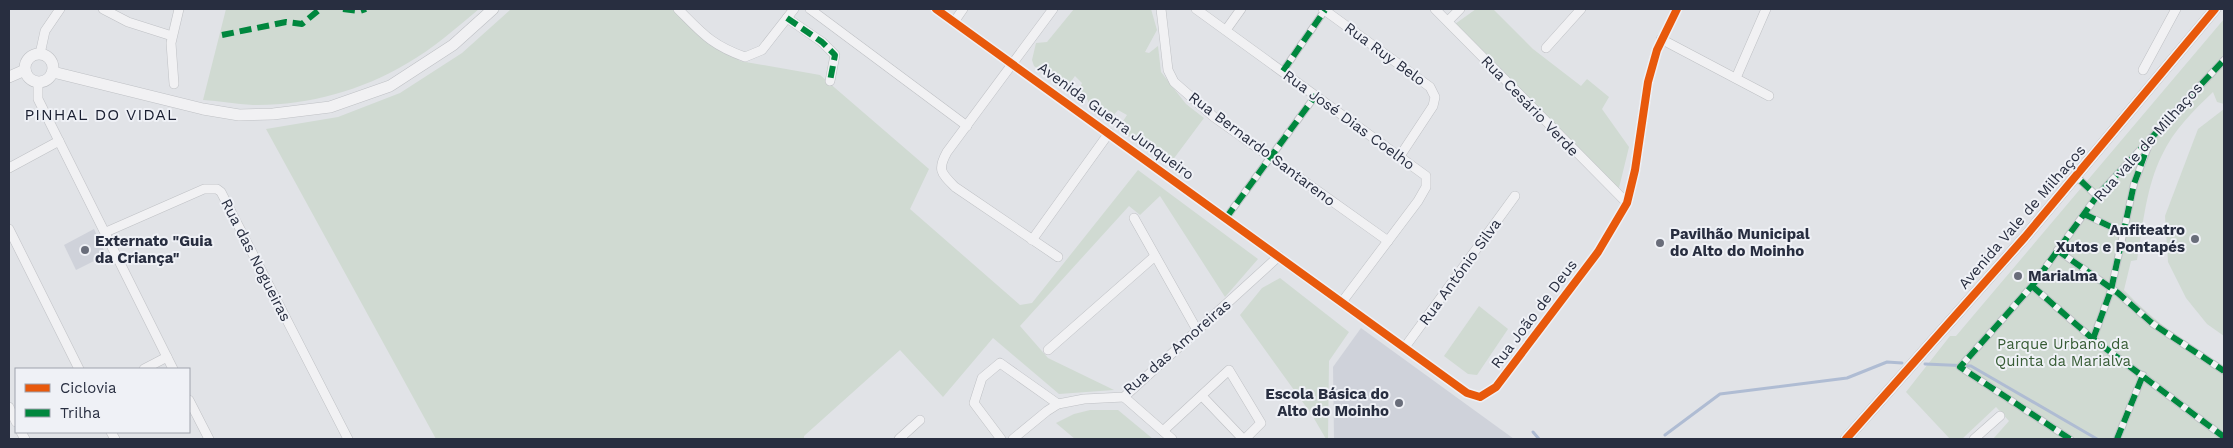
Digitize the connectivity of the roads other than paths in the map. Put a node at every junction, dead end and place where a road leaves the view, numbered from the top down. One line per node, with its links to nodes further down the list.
1 (60, 9): 29 (street)
2 (103, 9): 26 (street)
3 (179, 9): 26 (street)
4 (494, 9): 35 (street)
5 (678, 9): 22 (street)
6 (794, 9): 22 (street)
7 (810, 9): 43 (street)
8 (936, 9): 24 (street, Avenida Guerra Junqueiro)
9 (963, 9): 24 (street)
10 (1053, 9): 31 (street)
11 (1161, 9): 48 (street, Rua Bernardo Santareno)
12 (1196, 9): 25 (street, Rua José Dias Coelho)
13 (1241, 9): 25 (street)
14 (1324, 9): 34 (street); 47 (street, Rua Ruy Belo)
15 (1435, 9): 23 (street, Rua Cesário Verde)
16 (1460, 9): 23 (street)
17 (1581, 9): 28 (street)
18 (1677, 9): 27 (street, Rua João de Deus)
19 (1766, 9): 37 (street)
20 (2176, 9): 33 (street)
21 (2215, 9): 96 (street, Avenida Vale de Milhaços)
22 (787, 18): 38 (street)
23 (1448, 21): 53 (street, Rua Cesário Verde)
24 (954, 22): 31 (street, Avenida Guerra Junqueiro)
25 (1226, 30): 34 (street, Rua José Dias Coelho)
26 (172, 36): 40 (street)
27 (1662, 39): 37 (street); 53 (street, Rua João de Deus)
28 (1546, 48)
29 (40, 54): 32 (street); 35 (street)
30 (2224, 60): 45 (street, Rua vale de Milhaços)
31 (1013, 63): 43 (street); 44 (street, Avenida Guerra Junqueiro)
32 (25, 70): 36 (street); 39 (street)
33 (2143, 70)
34 (1283, 71): 41 (street, Rua José Dias Coelho)
35 (53, 72): 39 (street)
36 (9, 78)
37 (1736, 78): 42 (street)
38 (830, 81)
39 (38, 83): 46 (street)
40 (174, 84)
41 (1316, 95): 47 (street, Rua José Dias Coelho); 48 (street)
42 (1770, 96)
43 (967, 126): 60 (street)
44 (1110, 133): 56 (street, Avenida Guerra Junqueiro); 60 (street)
45 (2152, 135): 52 (street, Rua vale de Milhaços); 59 (street)
46 (59, 141): 49 (street); 58 (street)
47 (1400, 156): 61 (street, Rua José Dias Coelho)
48 (1271, 158): 56 (street); 61 (street, Rua Bernardo Santareno)
49 (9, 168)
50 (2081, 181): 52 (street)
51 (1515, 196): 71 (street, Rua António Silva)
52 (2097, 196): 54 (street, Rua vale de Milhaços)
53 (1627, 203): 71 (street, Rua João de Deus)
54 (2084, 214): 59 (street); 62 (street, Rua vale de Milhaços)
55 (1134, 218): 63 (street)
56 (1226, 218): 64 (street, Avenida Guerra Junqueiro)
57 (9, 229): 74 (street)
58 (106, 232): 73 (street); 90 (street, Rua das Nogueiras)
59 (2124, 233): 67 (street)
60 (1032, 240): 65 (street)
61 (1388, 241): 68 (street, Rua José Dias Coelho)
62 (2057, 250): 66 (street, Rua vale de Milhaços); 67 (street)
63 (1155, 256): 69 (street); 72 (street)
64 (1279, 256): 68 (street, Rua João de Deus); 69 (street, Rua das Amoreiras)
65 (1058, 257)
66 (2032, 286): 70 (street); 98 (street, Rua vale de Milhaços)
67 (2111, 290): 70 (street); 77 (street)
68 (1342, 302): 71 (street, Rua João de Deus)
69 (1197, 330): 80 (street, Rua das Amoreiras)
70 (2093, 339): 78 (street)
71 (1405, 347)
72 (1048, 350)
73 (167, 358): 75 (street); 76 (street)
74 (78, 368)
75 (146, 368)
76 (172, 368)
77 (2224, 371)
78 (2143, 375): 88 (street); 99 (street)
79 (1202, 396): 87 (street); 95 (street); 95 (street)
80 (1124, 397): 82 (street, Rua das Amoreiras); 87 (street)
81 (190, 402): 89 (street)
82 (1058, 404): 92 (street); 93 (street, Rua das Amoreiras)
83 (9, 407): 85 (street)
84 (2000, 416): 97 (street)
85 (15, 420)
86 (920, 420): 91 (street)
87 (1163, 431): 94 (street)
88 (2224, 437)
89 (209, 439)
90 (348, 439)
91 (899, 439)
92 (1001, 439)
93 (1015, 439)
94 (1172, 439)
95 (1244, 439)
96 (1846, 439)
97 (1974, 439)
98 (2070, 439)
99 (2117, 439)

